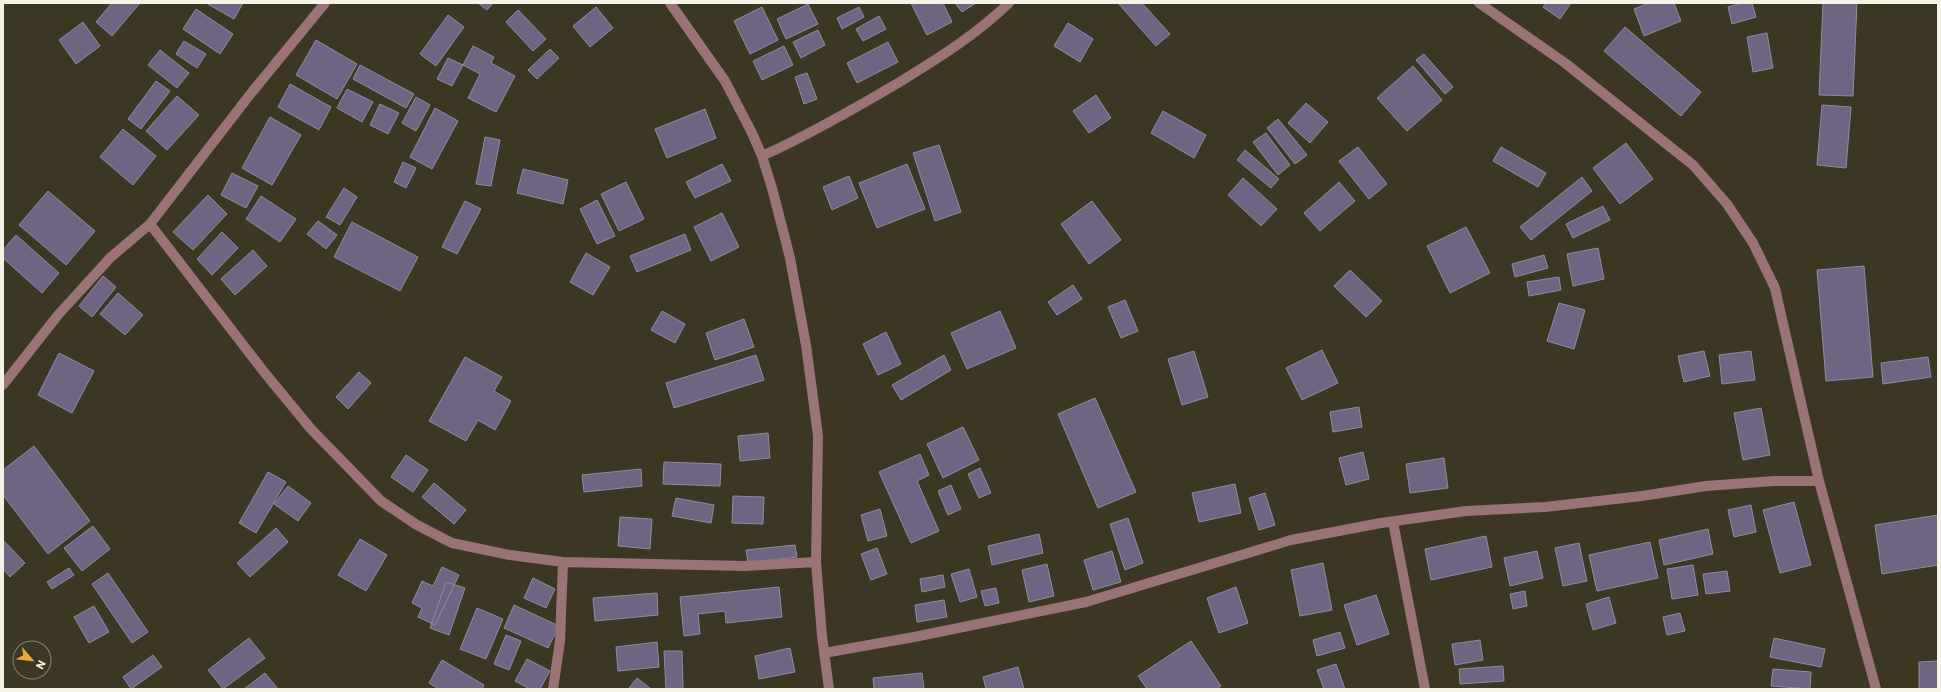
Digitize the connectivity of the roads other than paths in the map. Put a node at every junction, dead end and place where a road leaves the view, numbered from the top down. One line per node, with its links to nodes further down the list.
1 (325, 3): 6 (street)
2 (670, 3): 5 (street)
3 (1008, 3): 5 (street)
4 (1479, 3): 8 (street)
5 (762, 156): 11 (street)
6 (150, 224): 7 (street); 10 (street)
7 (3, 385)
8 (1818, 481): 9 (street); 16 (street)
9 (1393, 522): 12 (street); 15 (street)
10 (563, 562): 11 (street); 13 (street)
11 (816, 562): 12 (street)
12 (824, 653): 14 (street)
13 (553, 689)
14 (829, 689)
15 (1425, 689)
16 (1876, 689)

